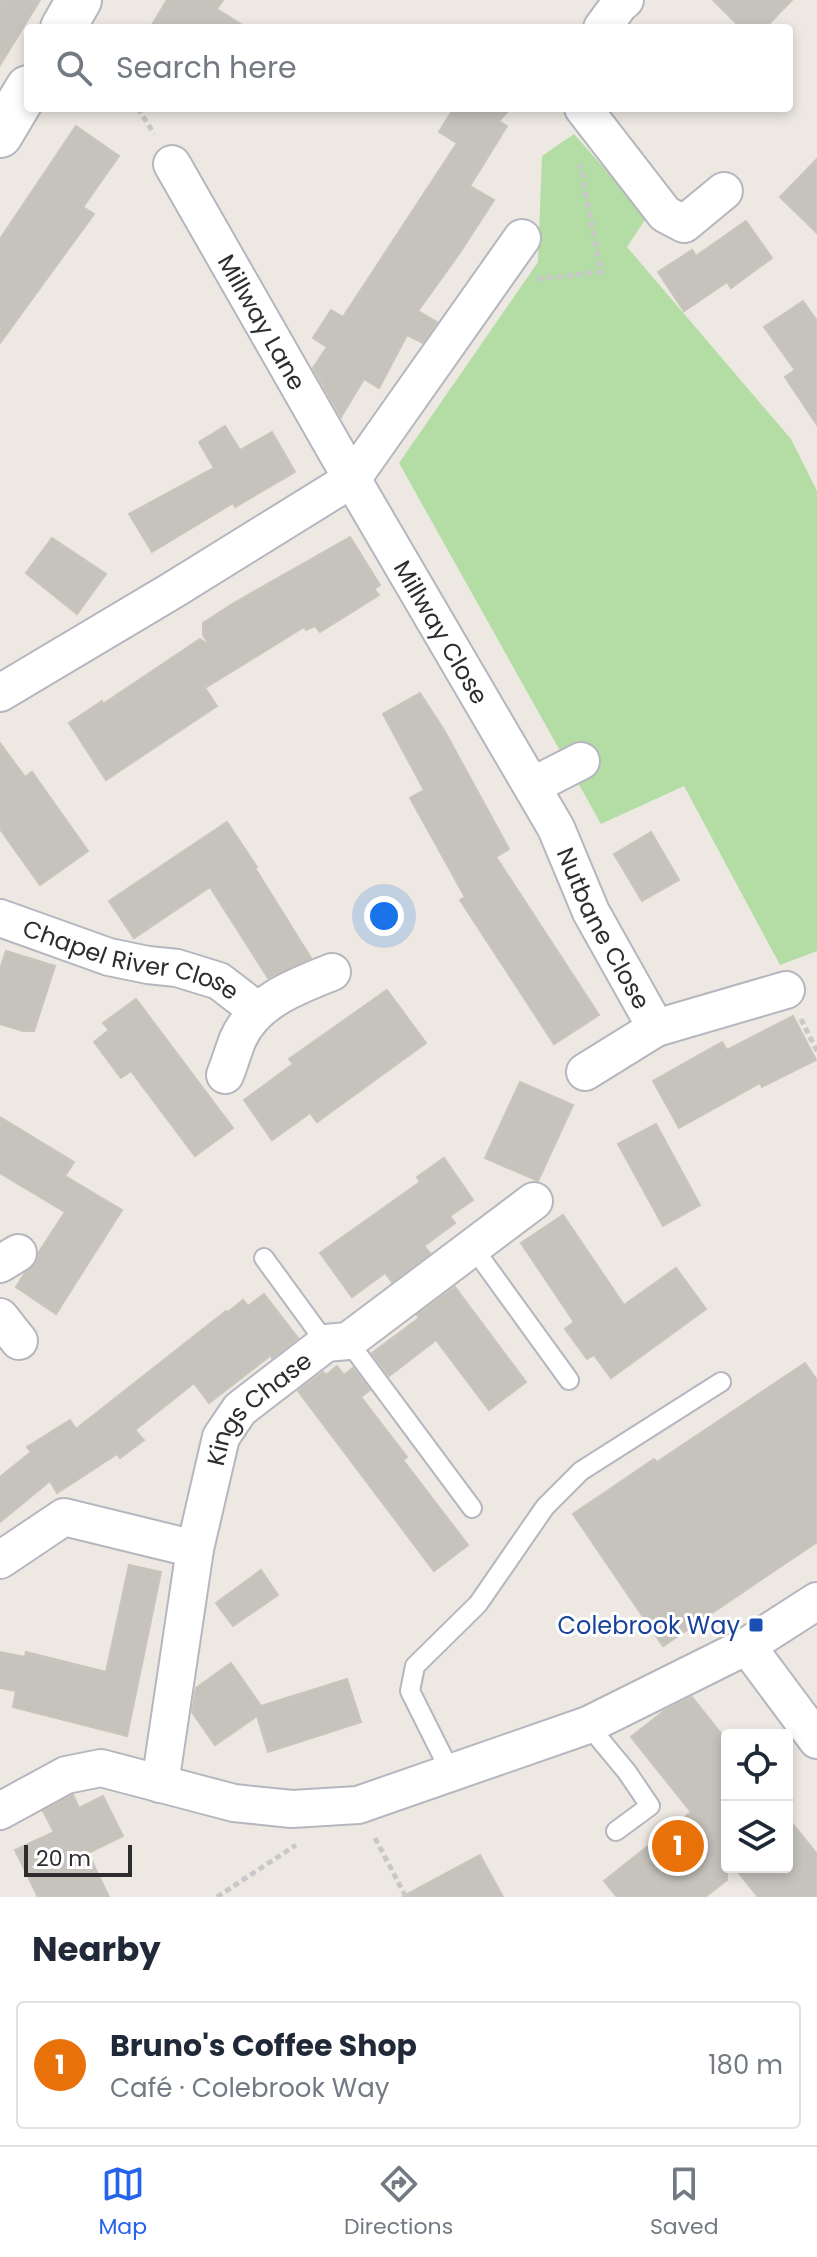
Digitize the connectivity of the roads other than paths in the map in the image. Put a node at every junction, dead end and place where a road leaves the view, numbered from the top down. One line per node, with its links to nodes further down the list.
1 (79, 0): 3 (street)
2 (625, 0): 4 (street)
3 (65, 24)
4 (605, 24)
5 (24, 95): 7 (street)
6 (586, 112): 9 (street)
7 (0, 135)
8 (172, 164): 11 (street, Millway Lane)
9 (724, 191)
10 (522, 238): 11 (street)
11 (352, 479): 12 (street); 14 (street, Millway Close)
12 (0, 693)
13 (581, 761): 14 (street)
14 (532, 786): 15 (street, Millway Close)
15 (556, 828): 20 (street, Nutbane Close)
16 (0, 918): 19 (street, Chapel River Close)
17 (332, 972): 19 (street, Chapel River Close)
18 (786, 990): 20 (street, Nutbane Close)
19 (258, 1011): 22 (street, Chapel River Close)
20 (656, 1028): 21 (street, Nutbane Close)
21 (585, 1072)
22 (225, 1075)
23 (534, 1201): 24 (street, Kings Chase)
24 (472, 1246): 26 (street, Kings Chase); 27 (lane)
25 (264, 1258): 26 (lane)
26 (337, 1342): 29 (lane); 30 (street, Kings Chase)
27 (569, 1380)
28 (721, 1382): 36 (lane)
29 (472, 1508)
30 (195, 1549): 31 (street); 37 (street, Kings Chase)
31 (0, 1560)
32 (817, 1601): 33 (street)
33 (747, 1646): 34 (street); 35 (street)
34 (588, 1725): 36 (street); 39 (lane)
35 (817, 1740)
36 (451, 1773): 37 (street)
37 (160, 1784): 38 (street)
38 (0, 1811)
39 (616, 1831)

